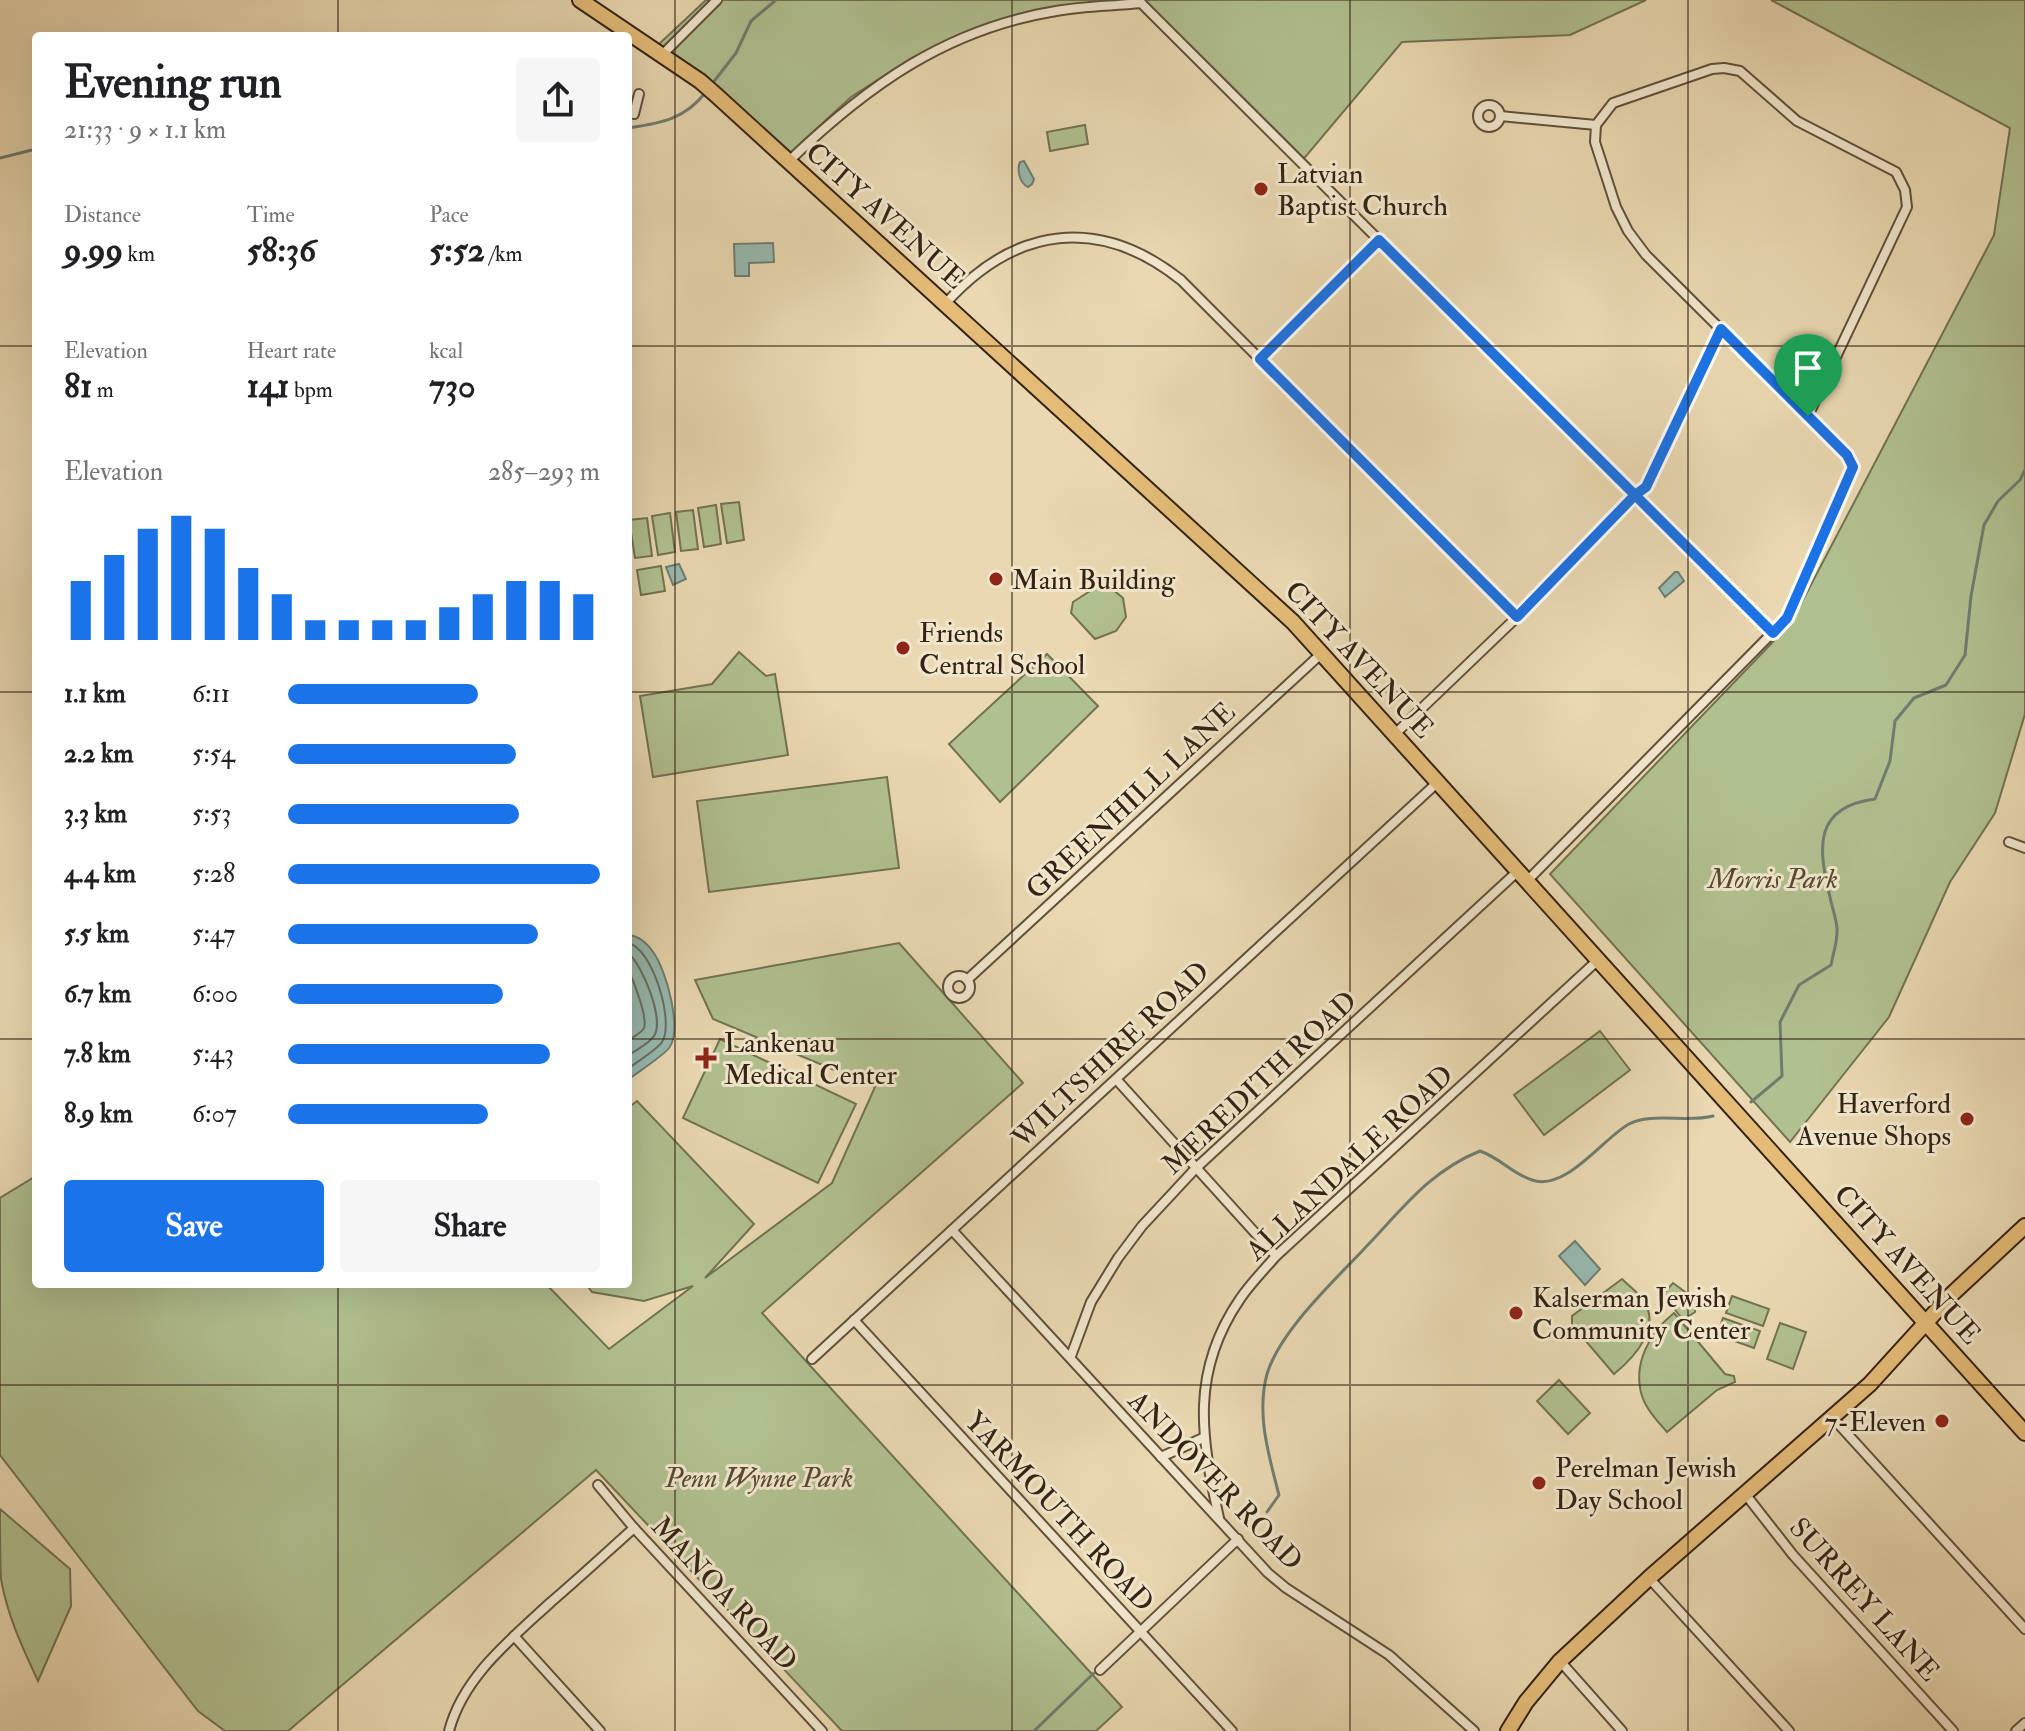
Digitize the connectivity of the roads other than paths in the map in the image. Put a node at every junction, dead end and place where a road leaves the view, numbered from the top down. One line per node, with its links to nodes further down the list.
1 (580, 0): 4 (main road, CITY AVENUE)
2 (717, 0): 6 (street)
3 (1140, 1): 11 (street); 12 (street)
4 (628, 32)
5 (632, 35): 6 (main road, CITY AVENUE)
6 (662, 55): 11 (main road, CITY AVENUE)
7 (639, 94): 8 (street)
8 (634, 114)
9 (1500, 116): 10 (street)
10 (1596, 125): 14 (street); 16 (street)
11 (789, 161): 13 (main road, CITY AVENUE)
12 (1379, 240): 15 (street); 17 (street)
13 (945, 304): 15 (street); 20 (main road, CITY AVENUE)
14 (1721, 329): 16 (street); 17 (street)
15 (1260, 359): 18 (street)
16 (1808, 416): 19 (street, MEREDITH ROAD)
17 (1635, 495): 18 (street); 19 (street)
18 (1517, 617): 21 (street)
19 (1773, 633): 25 (street, MEREDITH ROAD)
20 (1322, 653): 21 (main road, CITY AVENUE); 27 (street, GREENHILL LANE)
21 (1395, 734): 22 (main road, CITY AVENUE)
22 (1438, 782): 25 (main road, CITY AVENUE); 28 (street, WILTSHIRE ROAD)
23 (2009, 842): 24 (street)
24 (2025, 848)
25 (1522, 876): 26 (main road, CITY AVENUE); 29 (street, MEREDITH ROAD)
26 (1598, 960): 32 (street, ALLANDALE ROAD); 34 (main road, CITY AVENUE)
27 (967, 980)
28 (1116, 1079): 29 (street); 31 (street, WILTSHIRE ROAD)
29 (1196, 1168): 32 (street); 35 (street, MEREDITH ROAD)
30 (2025, 1226): 34 (main road)
31 (952, 1230): 33 (street, WILTSHIRE ROAD); 35 (street, ANDOVER ROAD)
32 (1276, 1256): 39 (street, ALLANDALE ROAD)
33 (854, 1320): 36 (street, WILTSHIRE ROAD); 48 (street, YARMOUTH ROAD)
34 (1925, 1322): 37 (main road); 38 (main road, CITY AVENUE)
35 (1071, 1356): 40 (street, ANDOVER ROAD)
36 (812, 1359)
37 (1832, 1417): 42 (main road); 47 (street)
38 (2025, 1433)
39 (1203, 1438): 40 (street); 43 (street, ALLANDALE ROAD)
40 (1161, 1457): 43 (street, ANDOVER ROAD)
41 (598, 1485): 44 (street, MANOA ROAD)
42 (1746, 1495): 46 (main road); 61 (street, SURREY LANE)
43 (1219, 1519): 45 (street, ANDOVER ROAD)
44 (634, 1528): 49 (street); 55 (street, MANOA ROAD)
45 (1238, 1539): 48 (street); 57 (street, ANDOVER ROAD)
46 (1649, 1578): 50 (main road); 60 (street)
47 (2025, 1629)
48 (1141, 1631): 51 (street); 56 (street, YARMOUTH ROAD)
49 (514, 1636): 53 (street); 54 (street)
50 (1560, 1661): 58 (main road); 59 (street)
51 (1100, 1670)
52 (2025, 1723): 62 (street)
53 (449, 1731)
54 (600, 1731)
55 (822, 1731)
56 (1232, 1731)
57 (1474, 1731)
58 (1508, 1731)
59 (1622, 1731)
60 (1789, 1731)
61 (1953, 1731)
62 (2016, 1731)

